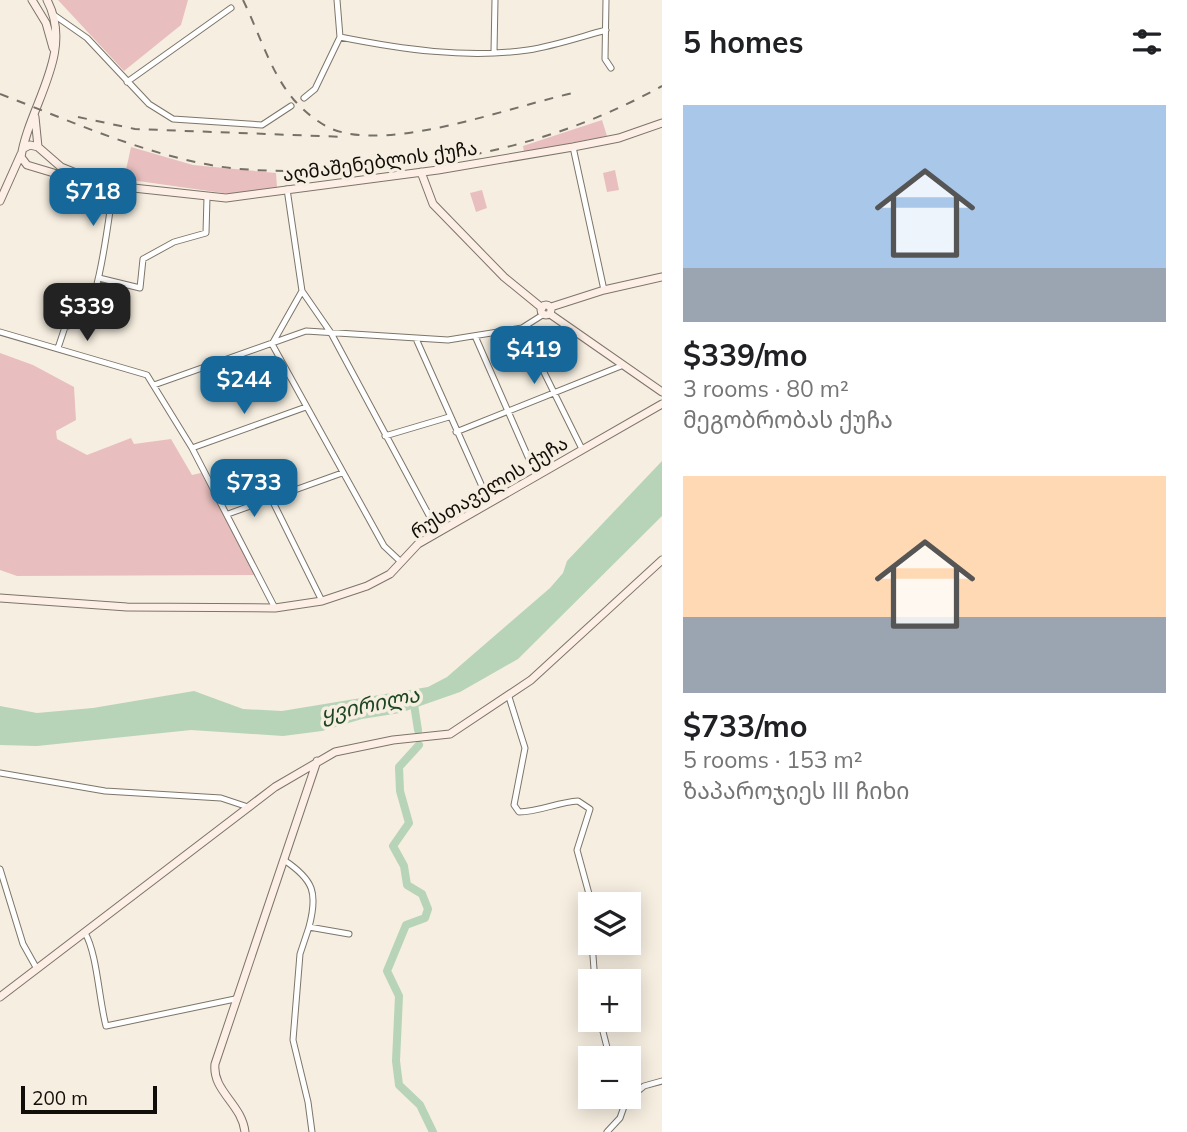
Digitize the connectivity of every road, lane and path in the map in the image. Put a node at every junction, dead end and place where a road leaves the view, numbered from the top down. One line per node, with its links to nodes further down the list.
1 (32, 0): 10 (street)
2 (47, 0): 7 (street)
3 (337, 0): 9 (street)
4 (495, 0): 11 (street)
5 (606, 0): 8 (street)
6 (231, 8): 13 (street)
7 (54, 15): 10 (street); 13 (street)
8 (606, 30): 11 (street); 12 (street)
9 (340, 37): 11 (street); 14 (street)
10 (54, 52): 16 (street)
11 (494, 52)
12 (611, 68)
13 (127, 82): 15 (street)
14 (303, 98)
15 (291, 106)
16 (35, 112): 19 (street); 20 (street)
17 (662, 122): 18 (street, აღმაშენებლის ქუჩა)
18 (573, 147): 23 (street, აღმაშენებლის ქუჩა); 33 (street)
19 (40, 150): 20 (street); 21 (street, აღმაშენებლის ქუჩა); 22 (street)
20 (22, 151): 22 (street); 25 (street)
21 (56, 164): 24 (street); 26 (street, აღმაშენებლის ქუჩა)
22 (30, 166): 24 (street, აღმაშენებლის ქუჩა); 25 (street)
23 (421, 172): 28 (street, აღმაშენებლის ქუჩა); 35 (street)
24 (48, 173): 26 (street, აღმაშენებლის ქუჩა)
25 (10, 177): 30 (street)
26 (99, 182): 27 (street, აღმაშენებლის ქუჩა)
27 (114, 184): 29 (street, აღმაშენებლის ქუჩა); 32 (street)
28 (287, 189): 29 (street, აღმაშენებლის ქუჩა); 34 (street)
29 (206, 197): 32 (street)
30 (0, 201)
31 (662, 277): 33 (street)
32 (99, 278): 42 (street)
33 (604, 290): 35 (street)
34 (302, 291): 38 (street); 41 (street)
35 (546, 311): 36 (street); 43 (street)
36 (523, 328): 39 (street); 46 (street)
37 (0, 332): 42 (street)
38 (331, 333): 40 (street); 41 (street); 52 (street)
39 (475, 336): 40 (street); 49 (street)
40 (417, 341): 50 (street)
41 (272, 344): 44 (street); 48 (street)
42 (58, 348): 44 (street)
43 (621, 366): 45 (street); 46 (street)
44 (154, 384): 53 (street)
45 (662, 392)
46 (552, 393): 49 (street); 54 (street)
47 (662, 404): 54 (street, რუსთაველის ქუჩა)
48 (306, 407): 53 (street); 55 (street)
49 (506, 411): 51 (street); 56 (street)
50 (449, 417): 51 (street); 52 (street)
51 (456, 432): 58 (street)
52 (385, 436): 60 (street)
53 (192, 449): 59 (street)
54 (582, 449): 56 (street, რუსთაველის ქუჩა)
55 (342, 473): 57 (street); 62 (street)
56 (536, 475): 58 (street, რუსთაველის ქუჩა)
57 (271, 498): 59 (street); 64 (street)
58 (489, 502): 60 (street, რუსთაველის ქუჩა)
59 (228, 514): 65 (street)
60 (438, 532): 62 (street, რუსთაველის ქუჩა)
61 (662, 560): 66 (street)
62 (401, 562): 64 (street, რუსთაველის ქუჩა)
63 (0, 598): 65 (street, რუსთაველის ქუჩა)
64 (322, 601): 65 (street, რუსთაველის ქუჩა)
65 (275, 608)
66 (509, 697): 67 (street); 72 (street)
67 (317, 761): 69 (street); 70 (street)
68 (0, 773): 69 (street)
69 (248, 807): 74 (street)
70 (284, 860): 73 (street); 78 (street)
71 (0, 869): 76 (street)
72 (588, 892)
73 (309, 927): 75 (street); 83 (street)
74 (85, 933): 76 (street); 78 (street)
75 (349, 934)
76 (37, 970): 77 (street)
77 (0, 997)
78 (235, 999): 82 (street)
79 (662, 1081): 80 (street)
80 (641, 1088)
81 (622, 1109): 84 (street)
82 (245, 1132)
83 (312, 1132)
84 (607, 1132)

